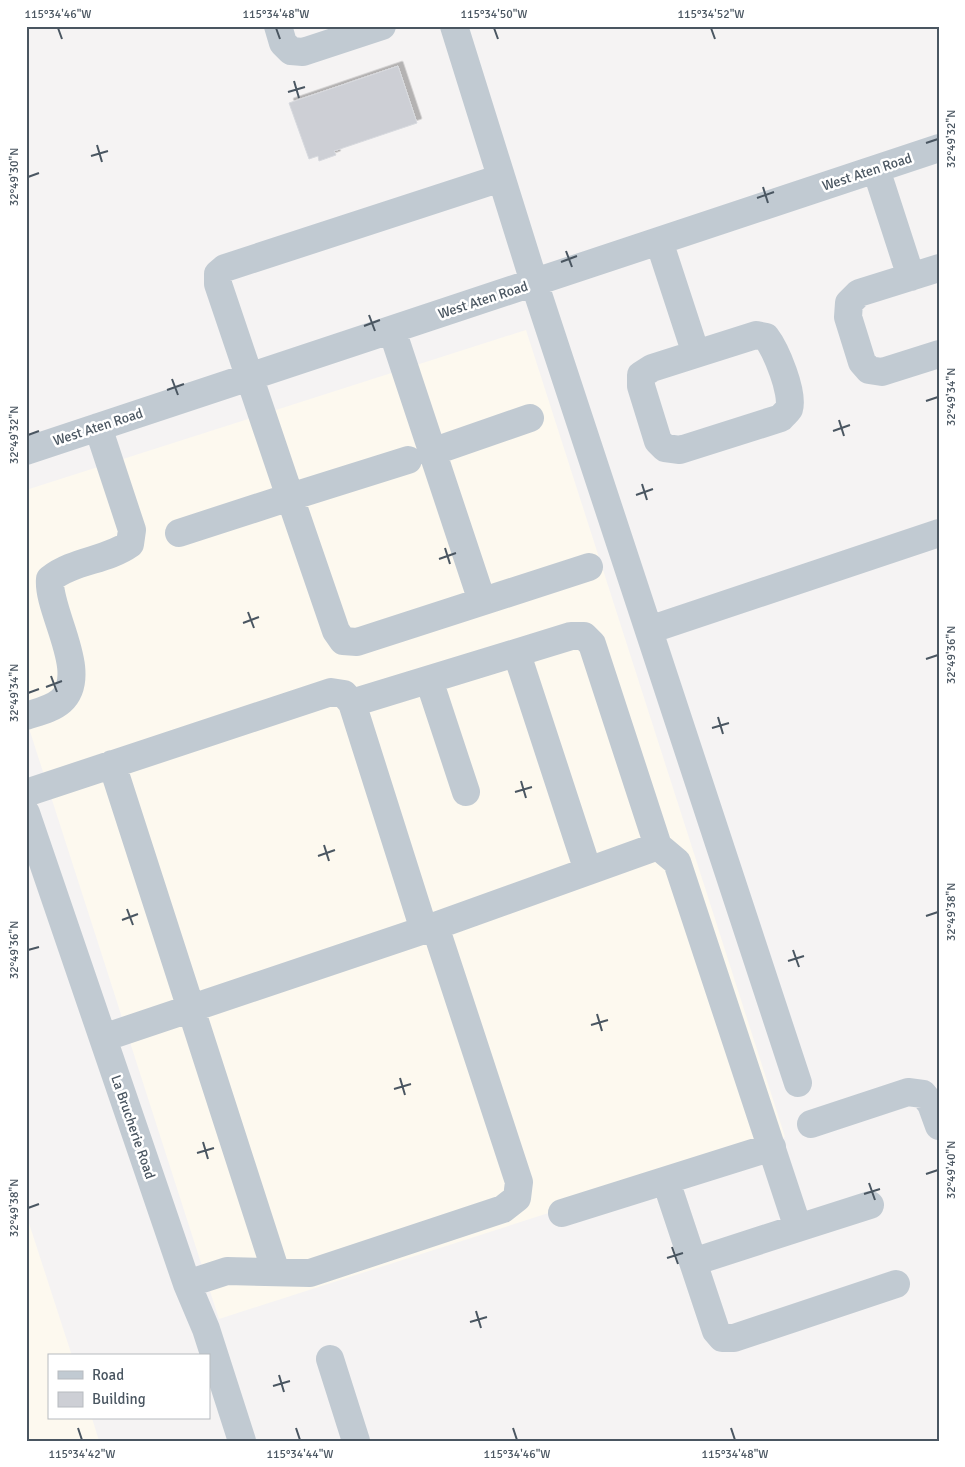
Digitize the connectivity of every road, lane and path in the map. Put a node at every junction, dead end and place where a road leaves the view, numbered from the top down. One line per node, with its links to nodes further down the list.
1 (278, 26): 2 (street)
2 (382, 26)
3 (454, 26): 6 (street)
4 (939, 148): 5 (street, West Aten Road)
5 (876, 169): 7 (street, West Aten Road); 9 (street)
6 (501, 178): 10 (street); 14 (street)
7 (659, 240): 10 (street, West Aten Road); 12 (street)
8 (939, 268): 9 (street)
9 (911, 276): 13 (street)
10 (534, 282): 11 (street, West Aten Road); 24 (street)
11 (392, 330): 14 (street, West Aten Road); 18 (street)
12 (696, 354): 12 (street)
13 (939, 354)
14 (249, 377): 16 (street, West Aten Road); 19 (street)
15 (530, 418): 18 (street)
16 (98, 427): 17 (street, West Aten Road); 28 (street)
17 (26, 451)
18 (420, 456): 19 (street); 23 (street)
19 (290, 497): 20 (street); 23 (street)
20 (179, 534)
21 (939, 534): 24 (street)
22 (589, 567): 23 (street)
23 (482, 601)
24 (649, 630): 38 (street)
25 (518, 654): 26 (street); 33 (street); 34 (street)
26 (429, 680): 27 (street); 30 (street)
27 (352, 703): 29 (street); 35 (street)
28 (26, 716)
29 (112, 764): 31 (street); 36 (street)
30 (466, 792)
31 (26, 793)
32 (26, 813): 37 (street, La Brucherie Road)
33 (658, 846): 34 (street); 41 (street)
34 (588, 871): 35 (street)
35 (429, 928): 36 (street); 47 (street)
36 (191, 1008): 37 (street); 47 (street)
37 (103, 1038): 48 (street, La Brucherie Road)
38 (798, 1083)
39 (811, 1124): 40 (street)
40 (939, 1126)
41 (772, 1147): 42 (street); 45 (street)
42 (666, 1181): 44 (street); 46 (street)
43 (870, 1205): 45 (street)
44 (562, 1214)
45 (798, 1228): 46 (street)
46 (693, 1262): 49 (street)
47 (272, 1272): 48 (street)
48 (187, 1284): 51 (street, La Brucherie Road)
49 (896, 1284)
50 (330, 1359): 52 (street)
51 (242, 1441)
52 (356, 1441)

